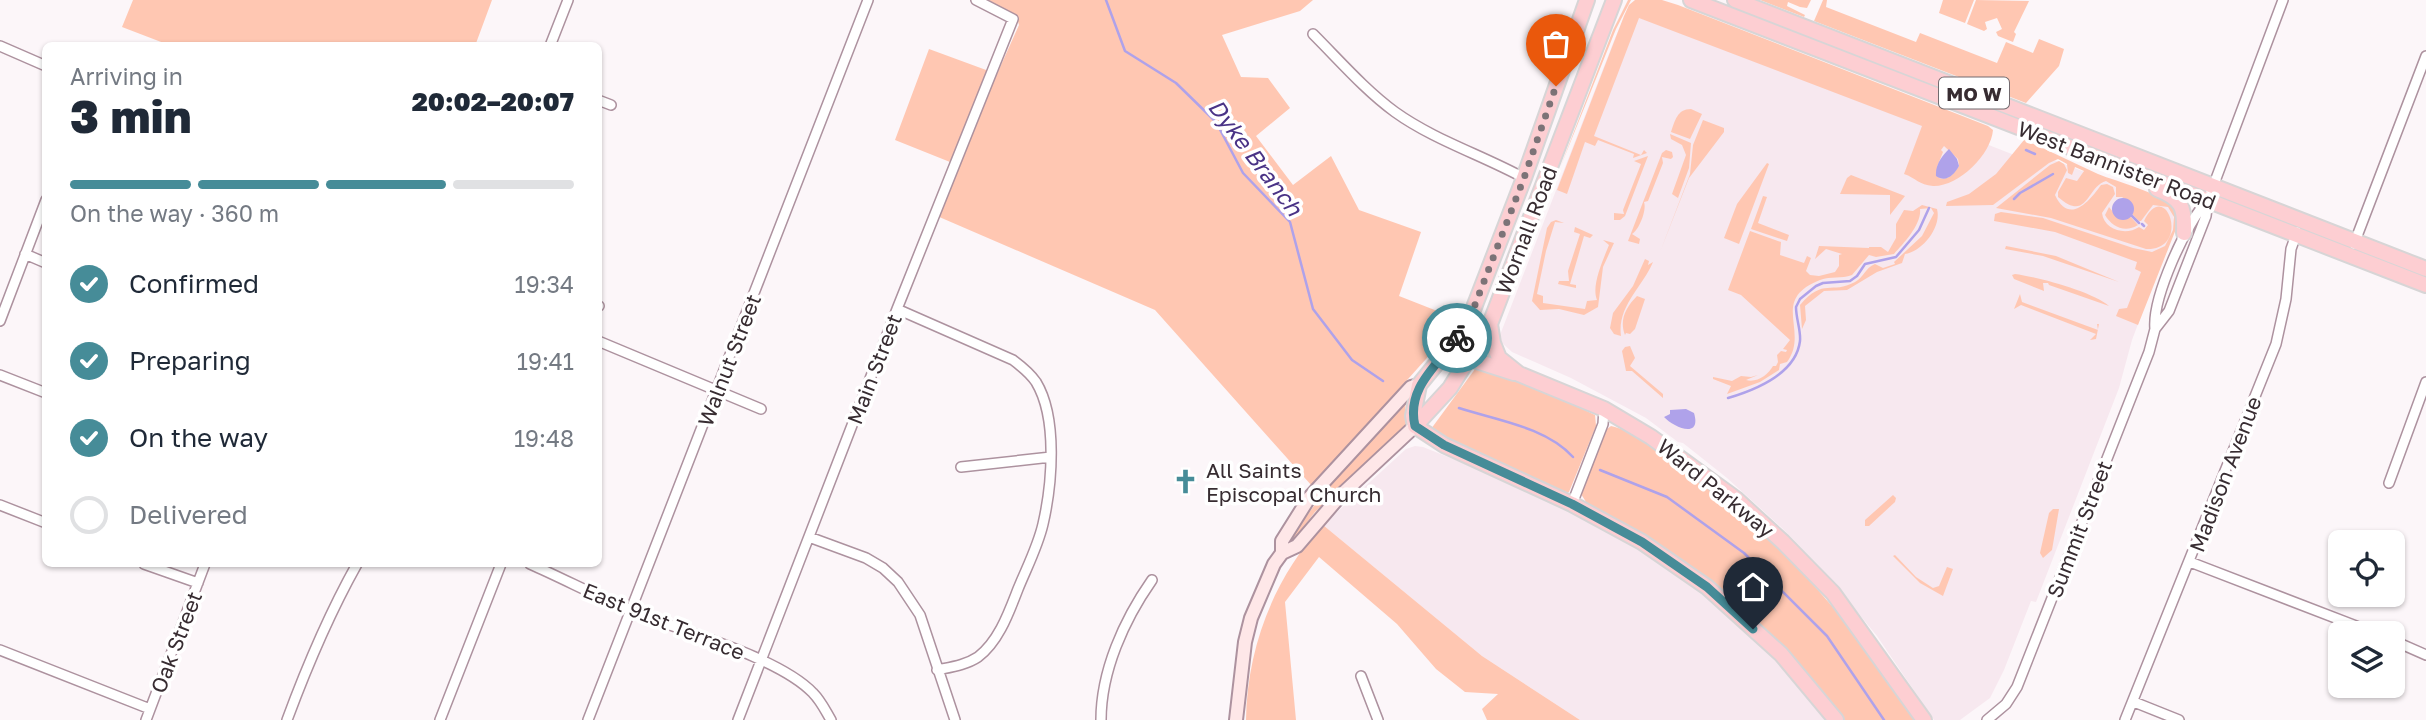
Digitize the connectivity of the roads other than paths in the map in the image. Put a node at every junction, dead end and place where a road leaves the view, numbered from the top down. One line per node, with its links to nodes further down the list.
1 (568, 0): 11 (street)
2 (868, 0): 43 (street, Walnut Street)
3 (976, 0): 31 (street, Main Street)
4 (1577, 0): 15 (main road)
5 (1587, 0): 15 (main road, Wornall Road)
6 (1614, 0): 33 (main road, Wornall Road)
7 (1691, 0): 18 (main road, West Bannister Road / MO W)
8 (1735, 0): 20 (main road, West Bannister Road / MO W)
9 (2283, 0): 20 (street)
10 (1313, 34): 19 (street)
11 (552, 42)
12 (0, 47): 14 (street)
13 (2426, 56): 25 (street)
14 (42, 63)
15 (1564, 63): 19 (main road, Wornall Road)
16 (602, 102): 17 (street)
17 (611, 105)
18 (2085, 153): 20 (main road, West Bannister Road / MO W); 23 (main road)
19 (1524, 178): 36 (main road, Wornall Road)
20 (2211, 193): 22 (main road, West Bannister Road / MO W); 23 (street, Summit Street); 24 (main road, West Bannister Road / MO W); 34 (street, Summit Street)
21 (42, 210): 26 (street)
22 (2302, 221): 24 (street, Madison Avenue); 25 (main road, West Bannister Road / MO W)
23 (2184, 233): 34 (street, Summit Street)
24 (2295, 235): 27 (main road, West Bannister Road / MO W); 55 (street, Madison Avenue)
25 (2355, 241): 27 (street); 29 (main road, West Bannister Road / MO W)
26 (25, 254): 28 (street); 32 (street)
27 (2349, 256): 30 (main road, West Bannister Road / MO W)
28 (42, 261)
29 (2426, 269)
30 (2426, 285)
31 (897, 309): 47 (street); 53 (street, Main Street)
32 (0, 321)
33 (1490, 324): 37 (main road, Wornall Road); 38 (main road, Ward Parkway)
34 (2155, 329): 85 (street, Summit Street)
35 (602, 343): 43 (street)
36 (1441, 359): 37 (main road, Ward Parkway); 41 (main road, Wornall Road)
37 (1469, 359): 38 (main road, Ward Parkway); 46 (main road, Wornall Road)
38 (1519, 374): 45 (main road, Ward Parkway)
39 (0, 375): 42 (street)
40 (2426, 382): 49 (street)
41 (1419, 385): 46 (main road); 54 (main road, Wornall Road)
42 (42, 391)
43 (717, 391): 44 (street); 63 (street, Walnut Street)
44 (761, 409)
45 (1604, 409): 50 (street); 84 (main road, Ward Parkway)
46 (1415, 426): 50 (main road); 54 (main road, Wornall Road)
47 (1051, 457): 48 (street); 69 (street)
48 (961, 467)
49 (2389, 482)
50 (1572, 504): 83 (main road)
51 (0, 505): 52 (street)
52 (42, 521)
53 (809, 537): 68 (street, Main Street); 69 (street)
54 (1282, 553): 81 (main road, Wornall Road)
55 (2190, 562): 64 (street); 71 (street, Madison Avenue)
56 (153, 567): 62 (street)
57 (204, 567): 62 (street, Oak Street)
58 (355, 567): 74 (street)
59 (500, 567): 75 (street)
60 (537, 567): 63 (street, East 91st Terrace)
61 (1152, 580): 80 (street)
62 (198, 583): 72 (street, Oak Street)
63 (630, 610): 68 (street, East 91st Terrace); 76 (street, Walnut Street)
64 (2344, 621)
65 (2405, 646): 67 (street)
66 (0, 650): 72 (street)
67 (2426, 655)
68 (761, 660): 77 (street, Main Street); 78 (street, East 91st Terrace)
69 (937, 670): 79 (street)
70 (1361, 676): 82 (street)
71 (2134, 702): 86 (street, Madison Avenue); 87 (street)
72 (150, 709): 73 (street, Oak Street)
73 (146, 720)
74 (287, 720)
75 (440, 720)
76 (588, 720)
77 (738, 720)
78 (831, 720)
79 (955, 720)
80 (1101, 720)
81 (1236, 720)
82 (1378, 720)
83 (1836, 720)
84 (1924, 720)
85 (1987, 720)
86 (2125, 720)
87 (2179, 720)

